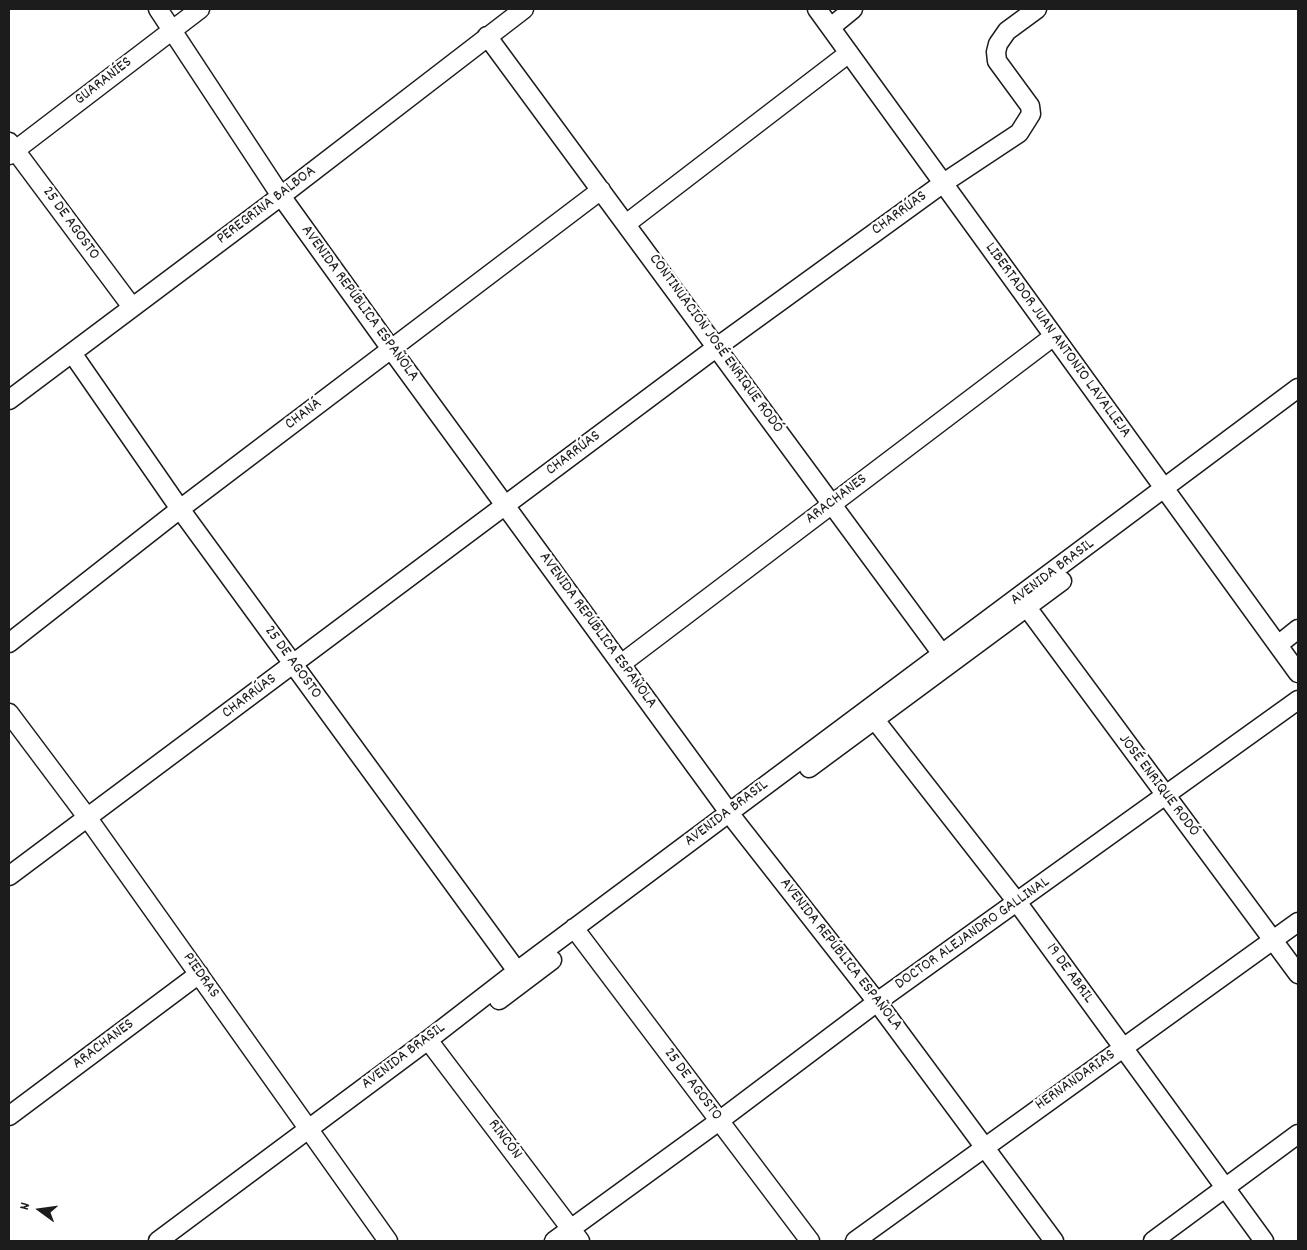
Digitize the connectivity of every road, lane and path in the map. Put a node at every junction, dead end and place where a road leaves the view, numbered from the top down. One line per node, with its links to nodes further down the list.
1 (158, 9): 8 (street, AVENIDA REPÚBLICA ESPAÑOLA)
2 (200, 9): 8 (street, GUARANÍES)
3 (524, 9): 9 (street, PEREGRINA BALBOA)
4 (817, 9): 7 (street, LIBERTADOR JUAN ANTONIO LAVALLEJA)
5 (853, 9): 7 (street)
6 (1037, 9): 12 (street, CHARRÚAS)
7 (831, 27): 10 (street, LIBERTADOR JUAN ANTONIO LAVALLEJA)
8 (173, 29): 11 (street, GUARANÍES); 14 (street, AVENIDA REPÚBLICA ESPAÑOLA)
9 (487, 36): 13 (street, CONTINUACIÓN JOSÉ ENRIQUE RODÓ); 14 (street, PEREGRINA BALBOA)
10 (849, 53): 12 (street, LIBERTADOR JUAN ANTONIO LAVALLEJA); 15 (street)
11 (11, 149): 16 (street, 25 DE AGOSTO)
12 (942, 184): 17 (street, LIBERTADOR JUAN ANTONIO LAVALLEJA); 18 (street, CHARRÚAS)
13 (602, 190): 15 (street, CONTINUACIÓN JOSÉ ENRIQUE RODÓ); 19 (street, CHANÁ)
14 (281, 196): 16 (street, PEREGRINA BALBOA); 19 (street, AVENIDA REPÚBLICA ESPAÑOLA)
15 (626, 224): 18 (street, CONTINUACIÓN JOSÉ ENRIQUE RODÓ)
16 (132, 307): 20 (street, PEREGRINA BALBOA)
17 (1054, 336): 24 (street, LIBERTADOR JUAN ANTONIO LAVALLEJA); 25 (street, ARACHANES)
18 (717, 347): 25 (street, CONTINUACIÓN JOSÉ ENRIQUE RODÓ); 26 (street, CHARRÚAS)
19 (391, 349): 26 (street, AVENIDA REPÚBLICA ESPAÑOLA); 27 (street, CHANÁ)
20 (72, 353): 22 (street, PEREGRINA BALBOA); 27 (street, 25 DE AGOSTO)
21 (1298, 388): 24 (street, AVENIDA BRASIL)
22 (9, 400)
23 (1298, 401): 24 (street, AVENIDA BRASIL)
24 (1168, 493): 28 (street, AVENIDA BRASIL); 31 (street, LIBERTADOR JUAN ANTONIO LAVALLEJA)
25 (832, 504): 32 (street, CONTINUACIÓN JOSÉ ENRIQUE RODÓ); 34 (street, ARACHANES)
26 (505, 506): 33 (street, CHARRÚAS); 34 (street, AVENIDA REPÚBLICA ESPAÑOLA)
27 (180, 509): 30 (street, CHANÁ); 33 (street, 25 DE AGOSTO)
28 (1023, 603): 32 (street, AVENIDA BRASIL); 38 (street, AVENIDA BRASIL); 39 (street, JOSÉ ENRIQUE RODÓ)
29 (1298, 629): 31 (street)
30 (9, 644)
31 (1278, 645): 35 (street, LIBERTADOR JUAN ANTONIO LAVALLEJA)
32 (942, 654): 38 (street, AVENIDA BRASIL)
33 (293, 664): 40 (street, CHARRÚAS); 47 (street, 25 DE AGOSTO)
34 (621, 664): 41 (street, AVENIDA REPÚBLICA ESPAÑOLA)
35 (1298, 673)
36 (1298, 700): 39 (street, DOCTOR ALEJANDRO GALLINAL)
37 (9, 713): 40 (street, PIEDRAS)
38 (871, 715): 41 (street, AVENIDA BRASIL); 43 (street, 19 DE ABRIL)
39 (1166, 796): 43 (street, DOCTOR ALEJANDRO GALLINAL); 46 (street, JOSÉ ENRIQUE RODÓ)
40 (87, 817): 42 (street, CHARRÚAS); 48 (street, PIEDRAS)
41 (733, 817): 45 (street, AVENIDA BRASIL); 50 (street, AVENIDA REPÚBLICA ESPAÑOLA)
42 (9, 876)
43 (1017, 902): 50 (street, DOCTOR ALEJANDRO GALLINAL); 52 (street, 19 DE ABRIL)
44 (1298, 922): 46 (street, HERNANDARIAS)
45 (578, 933): 47 (street, AVENIDA BRASIL); 51 (street, AVENIDA BRASIL); 54 (street, 25 DE AGOSTO)
46 (1273, 940): 49 (street, JOSÉ ENRIQUE RODÓ); 52 (street, HERNANDARIAS)
47 (517, 970): 51 (street, AVENIDA BRASIL)
48 (199, 974): 53 (street, ARACHANES); 55 (street, PIEDRAS)
49 (1298, 974)
50 (877, 1002): 54 (street, DOCTOR ALEJANDRO GALLINAL); 57 (street, AVENIDA REPÚBLICA ESPAÑOLA)
51 (431, 1044): 55 (street, AVENIDA BRASIL); 59 (street, RINCÓN)
52 (1123, 1048): 57 (street, HERNANDARIAS); 58 (street, 19 DE ABRIL)
53 (9, 1116)
54 (719, 1121): 59 (street, DOCTOR ALEJANDRO GALLINAL); 63 (street, 25 DE AGOSTO)
55 (312, 1134): 60 (street, AVENIDA BRASIL); 61 (street, PIEDRAS)
56 (1298, 1134): 58 (street)
57 (984, 1146): 64 (street, HERNANDARIAS); 65 (street, AVENIDA REPÚBLICA ESPAÑOLA)
58 (1225, 1188): 66 (street); 67 (street, 19 DE ABRIL)
59 (576, 1235): 62 (street, DOCTOR ALEJANDRO GALLINAL)
60 (172, 1239)
61 (388, 1241)
62 (554, 1241)
63 (810, 1241)
64 (855, 1241)
65 (1054, 1241)
66 (1153, 1241)
67 (1264, 1241)

